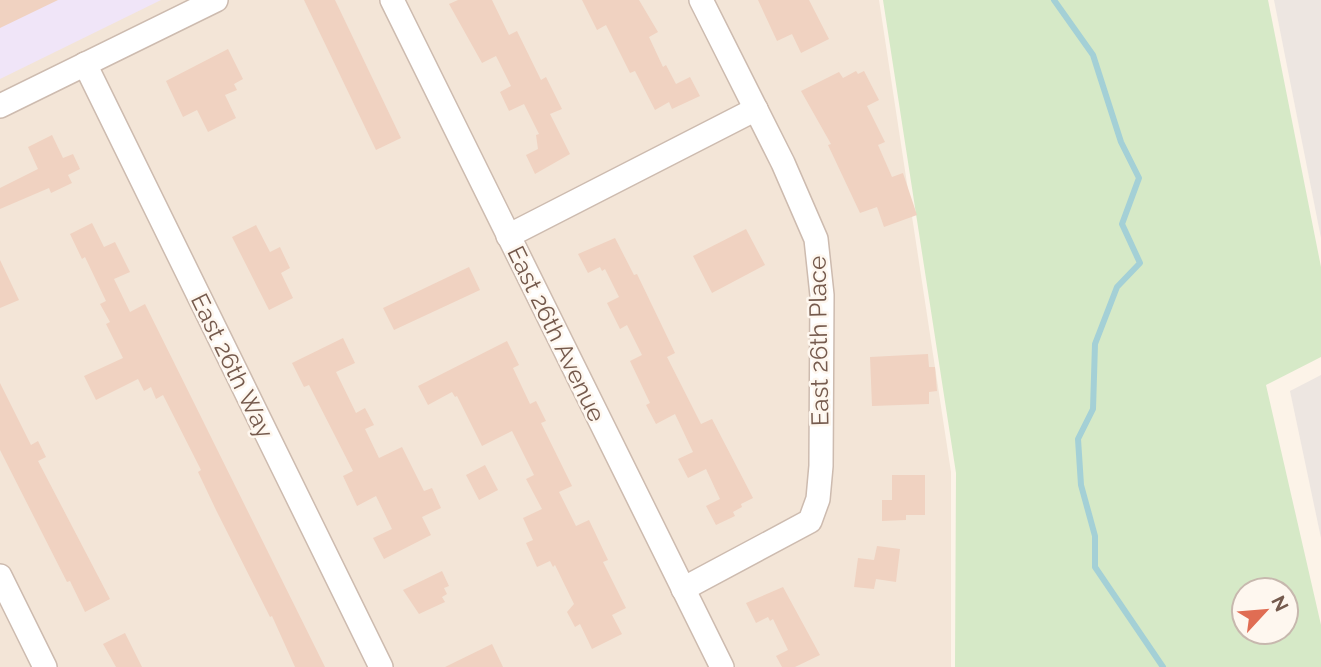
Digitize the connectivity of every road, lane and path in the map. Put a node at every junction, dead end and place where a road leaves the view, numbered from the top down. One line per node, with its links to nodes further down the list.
1 (216, 0): 4 (street)
2 (392, 0): 7 (street, East 26th Avenue)
3 (701, 0): 6 (street, East 26th Place)
4 (85, 64): 5 (street); 11 (street, East 26th Way)
5 (0, 106)
6 (755, 109): 7 (street); 9 (street, East 26th Place)
7 (508, 236): 9 (street, East 26th Avenue)
8 (0, 576): 10 (street)
9 (683, 589): 12 (street, East 26th Avenue)
10 (45, 667)
11 (381, 667)
12 (722, 667)

